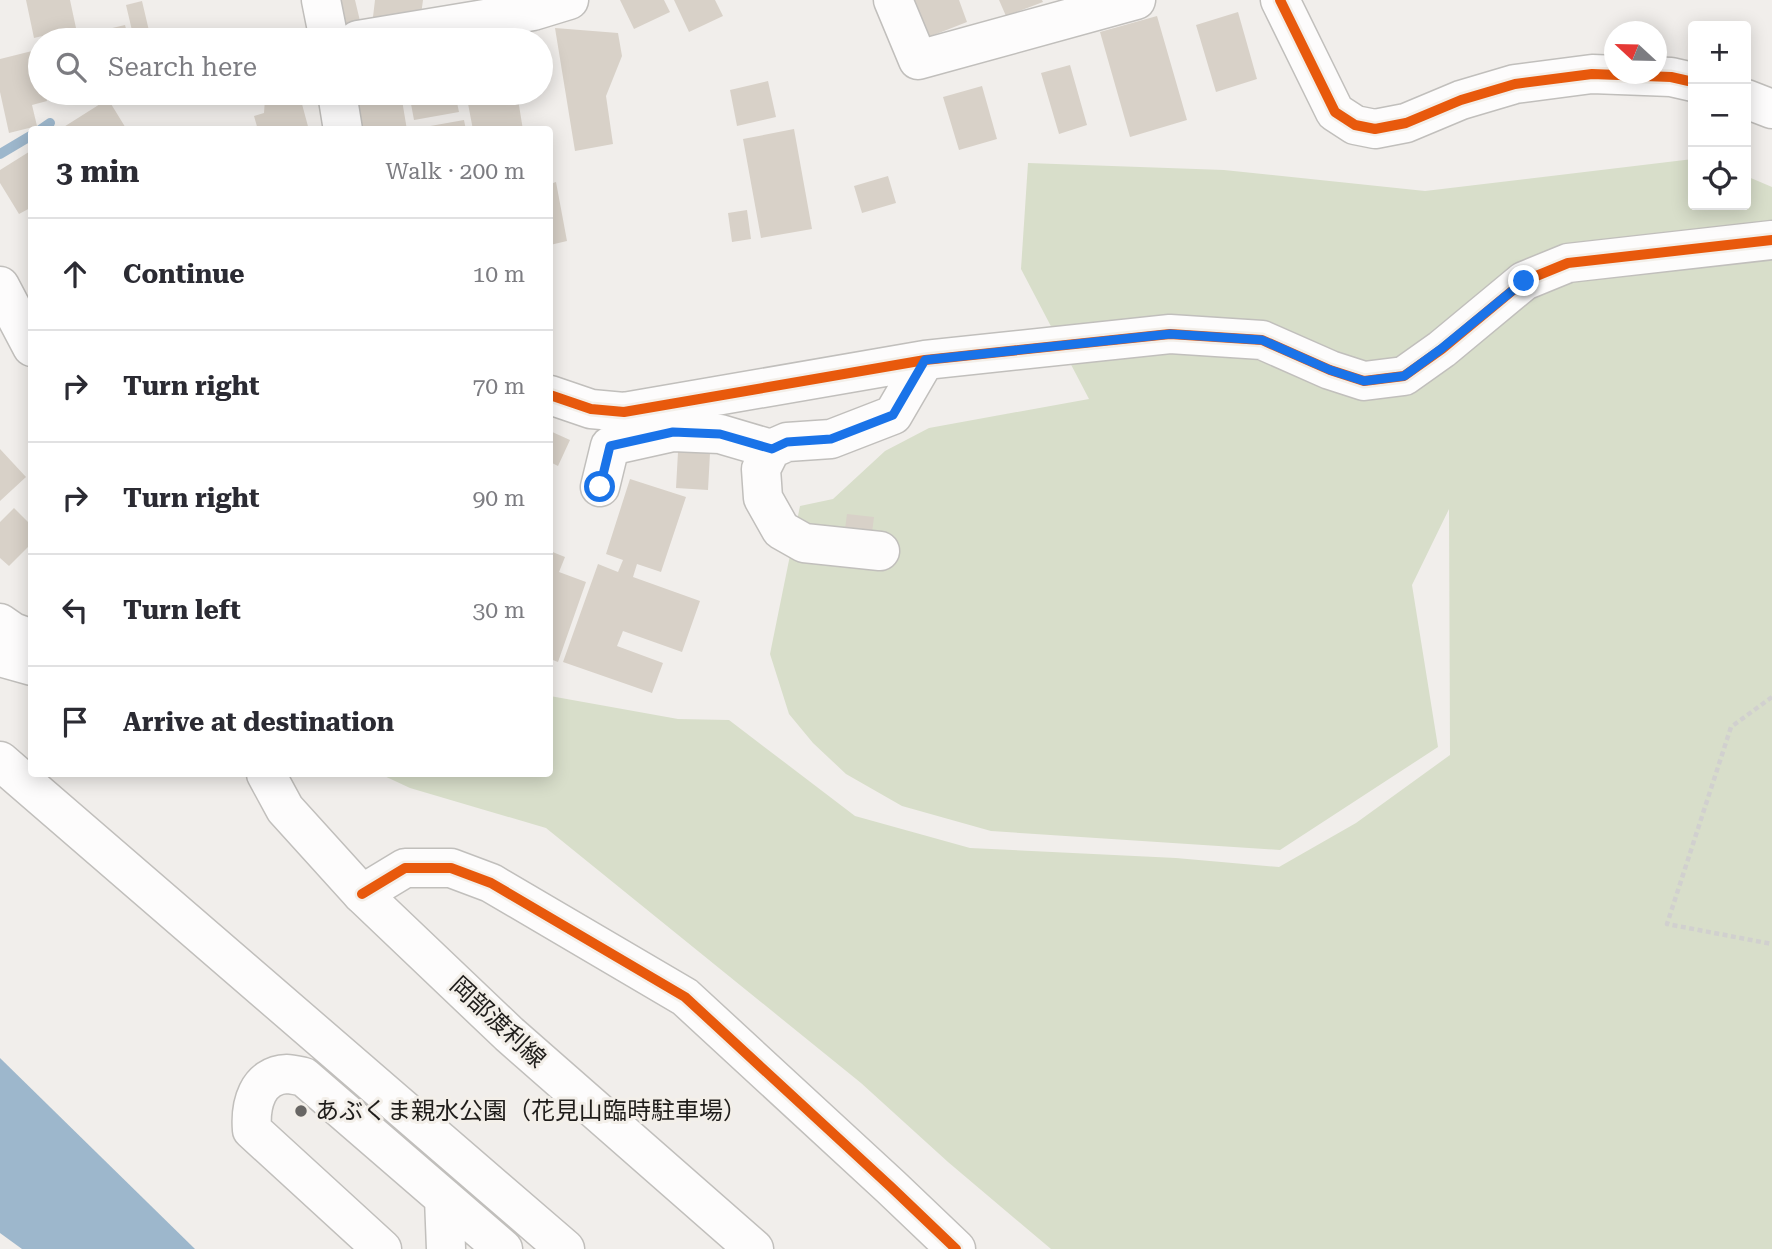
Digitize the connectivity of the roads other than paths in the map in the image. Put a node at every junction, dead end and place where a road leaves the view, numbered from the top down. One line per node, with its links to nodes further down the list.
1 (321, 0): 6 (street)
2 (569, 0): 7 (street)
3 (894, 0): 4 (street)
4 (1136, 0)
5 (1280, 0): 8 (street)
6 (327, 28)
7 (430, 28)
8 (1688, 81)
9 (1751, 101): 11 (street)
10 (339, 105): 12 (street)
11 (1772, 109)
12 (342, 126)
13 (1772, 240): 16 (street)
14 (0, 286): 15 (street)
15 (28, 339)
16 (925, 360): 17 (street); 18 (street)
17 (553, 396)
18 (772, 449): 19 (street); 20 (street)
19 (600, 487)
20 (880, 551)
21 (0, 624): 22 (street)
22 (28, 638)
23 (0, 657): 24 (street)
24 (28, 665)
25 (0, 761): 32 (street)
26 (267, 777): 27 (street, 岡部渡利線)
27 (362, 894): 33 (street, 岡部渡利線); 34 (street)
28 (444, 1198): 29 (street); 30 (street); 31 (street)
29 (382, 1249)
30 (446, 1249)
31 (503, 1249)
32 (565, 1249)
33 (754, 1249)
34 (956, 1249)

